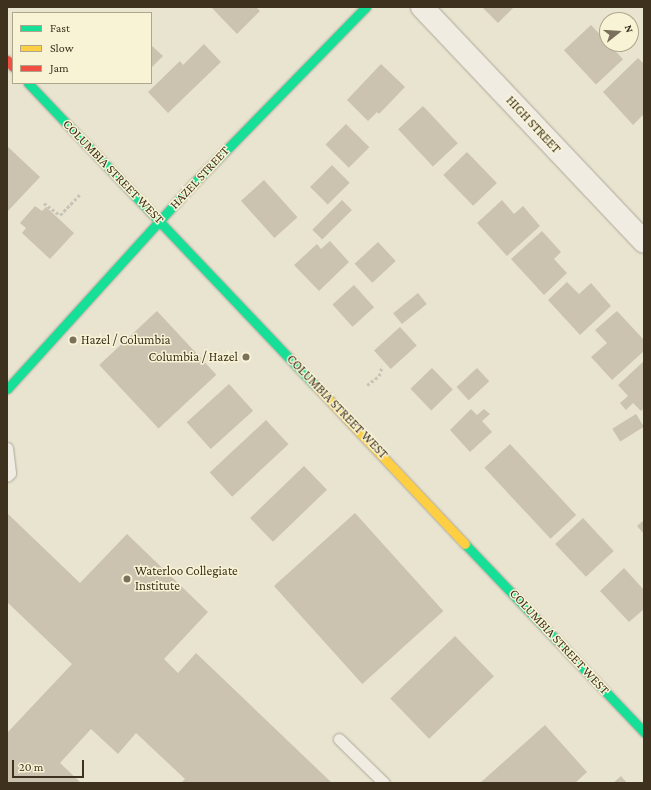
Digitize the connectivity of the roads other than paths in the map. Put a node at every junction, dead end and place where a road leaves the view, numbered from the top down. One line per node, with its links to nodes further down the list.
1 (366, 7): 4 (main road, HAZEL STREET)
2 (422, 7): 5 (street, HIGH STREET)
3 (29, 84): 4 (main road, COLUMBIA STREET WEST)
4 (160, 221): 6 (main road, HAZEL STREET); 9 (main road, COLUMBIA STREET WEST)
5 (644, 242)
6 (7, 389)
7 (7, 448): 8 (lane)
8 (7, 476)
9 (644, 732)
10 (339, 739): 11 (lane)
11 (384, 783)

